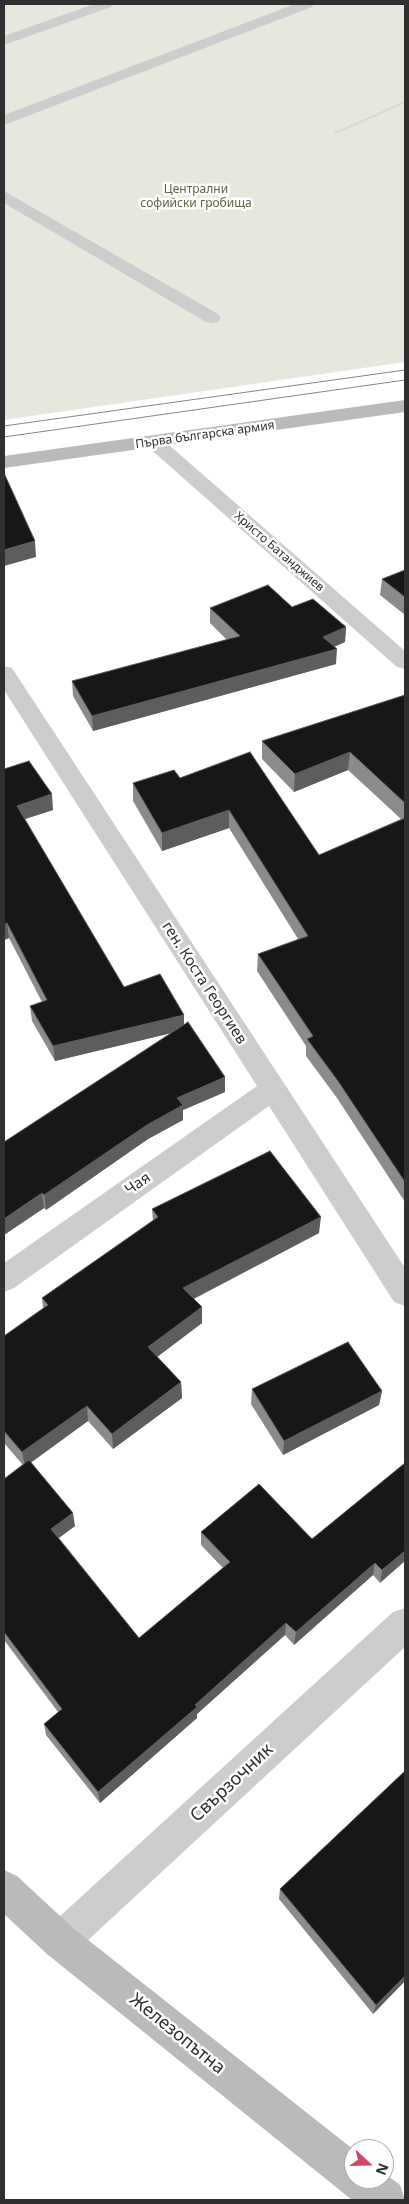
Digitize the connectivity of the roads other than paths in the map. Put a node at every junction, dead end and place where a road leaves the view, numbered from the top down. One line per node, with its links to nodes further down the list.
1 (106, 4): 3 (street)
2 (307, 4): 4 (street)
3 (4, 41)
4 (4, 120)
5 (4, 196): 6 (street)
6 (212, 318)
7 (405, 406): 8 (street, Първа българска армия)
8 (154, 442): 9 (street, Първа българска армия); 10 (street, Христо Батанджиев)
9 (4, 462)
10 (405, 662)
11 (4, 673): 12 (street, ген. Коста Георгиев)
12 (273, 1089): 13 (street, Чая); 14 (street, ген. Коста Георгиев)
13 (4, 1279)
14 (405, 1293)
15 (405, 1624): 17 (street, Свързочник)
16 (4, 1889): 17 (street, Железопътна)
17 (60, 1942): 18 (street, Железопътна)
18 (344, 2168)
19 (371, 2189): 20 (street)
20 (385, 2200)

